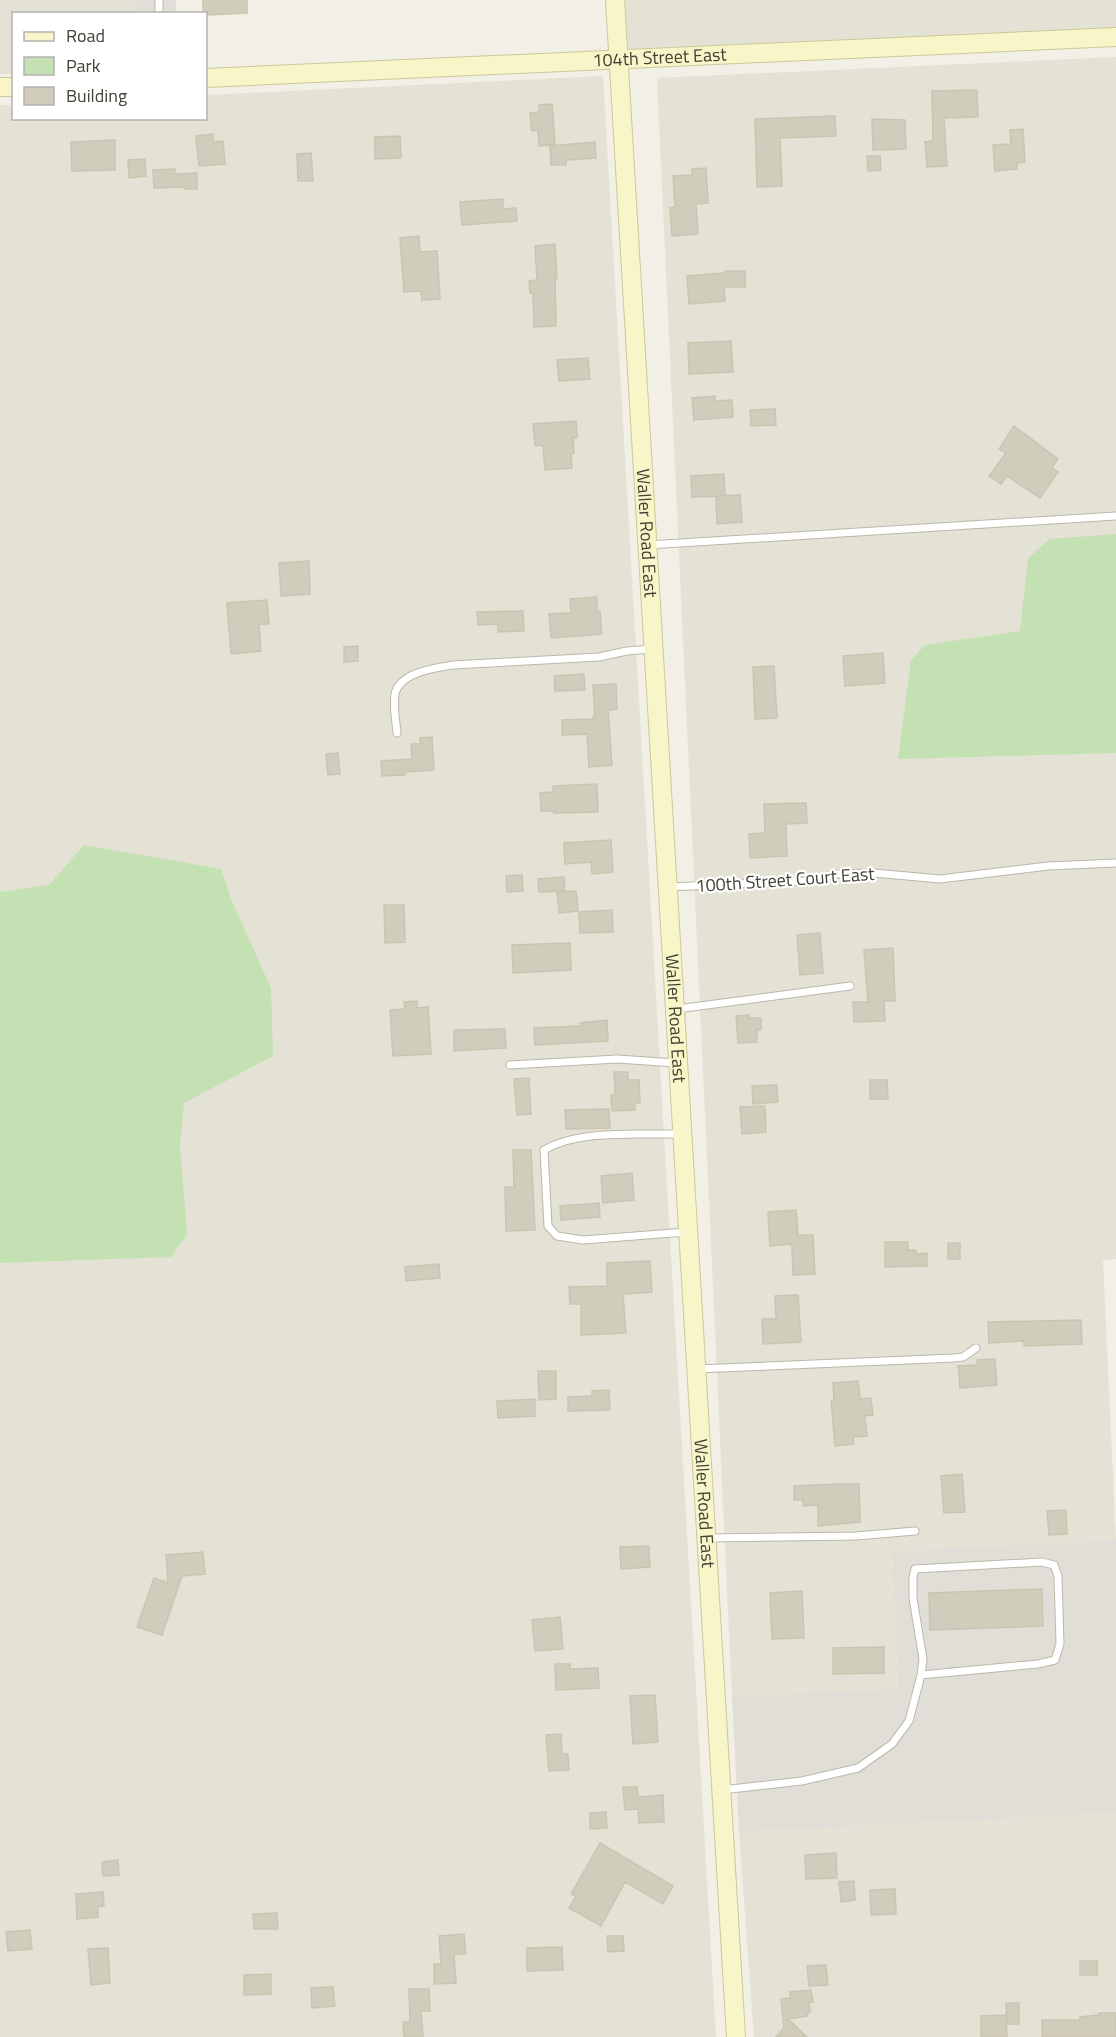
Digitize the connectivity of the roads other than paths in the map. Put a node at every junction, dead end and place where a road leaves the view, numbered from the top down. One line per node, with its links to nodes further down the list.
1 (615, 0): 3 (street, Waller Road East)
2 (1116, 38): 3 (street, 104th Street East)
3 (618, 59): 4 (street, 104th Street East); 6 (street, Waller Road East)
4 (207, 78)
5 (1116, 516): 6 (lane)
6 (648, 545): 7 (street, Waller Road East)
7 (654, 649): 8 (lane); 10 (street, Waller Road East)
8 (397, 733)
9 (1116, 863): 10 (lane, 100th Street Court East)
10 (668, 887): 12 (street, Waller Road East)
11 (850, 986): 12 (lane)
12 (675, 1009): 13 (street, Waller Road East)
13 (679, 1063): 14 (lane); 15 (street, Waller Road East)
14 (510, 1065)
15 (683, 1134): 16 (street, Waller Road East); 16 (lane)
16 (689, 1232): 18 (street, Waller Road East)
17 (976, 1348): 18 (lane)
18 (697, 1369): 20 (street, Waller Road East)
19 (915, 1531): 20 (lane)
20 (707, 1538): 22 (street, Waller Road East)
21 (921, 1675): 21 (lane); 22 (lane)
22 (722, 1790): 23 (street, Waller Road East)
23 (736, 2037)

